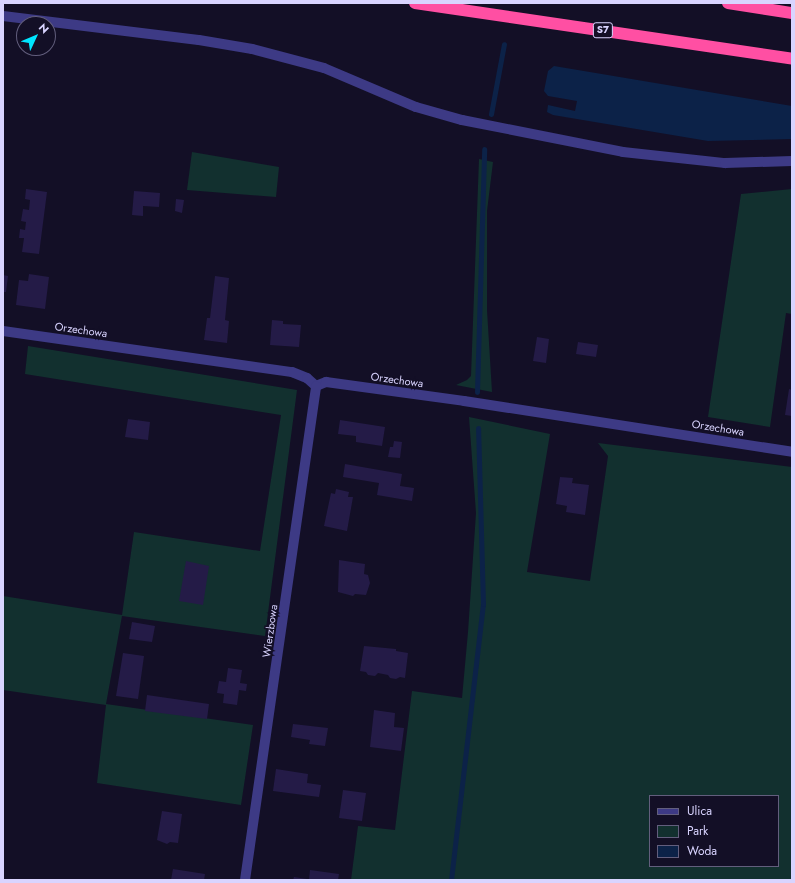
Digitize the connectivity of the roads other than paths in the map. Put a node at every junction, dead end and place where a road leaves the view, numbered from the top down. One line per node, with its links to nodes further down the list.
1 (415, 3): 5 (highway, S7)
2 (728, 3): 3 (highway)
3 (792, 13)
4 (3, 16): 6 (street)
5 (792, 59)
6 (792, 161)
7 (3, 331): 8 (street, Orzechowa)
8 (316, 386): 9 (street, Orzechowa); 10 (street, Wierzbowa)
9 (792, 452)
10 (245, 880)

